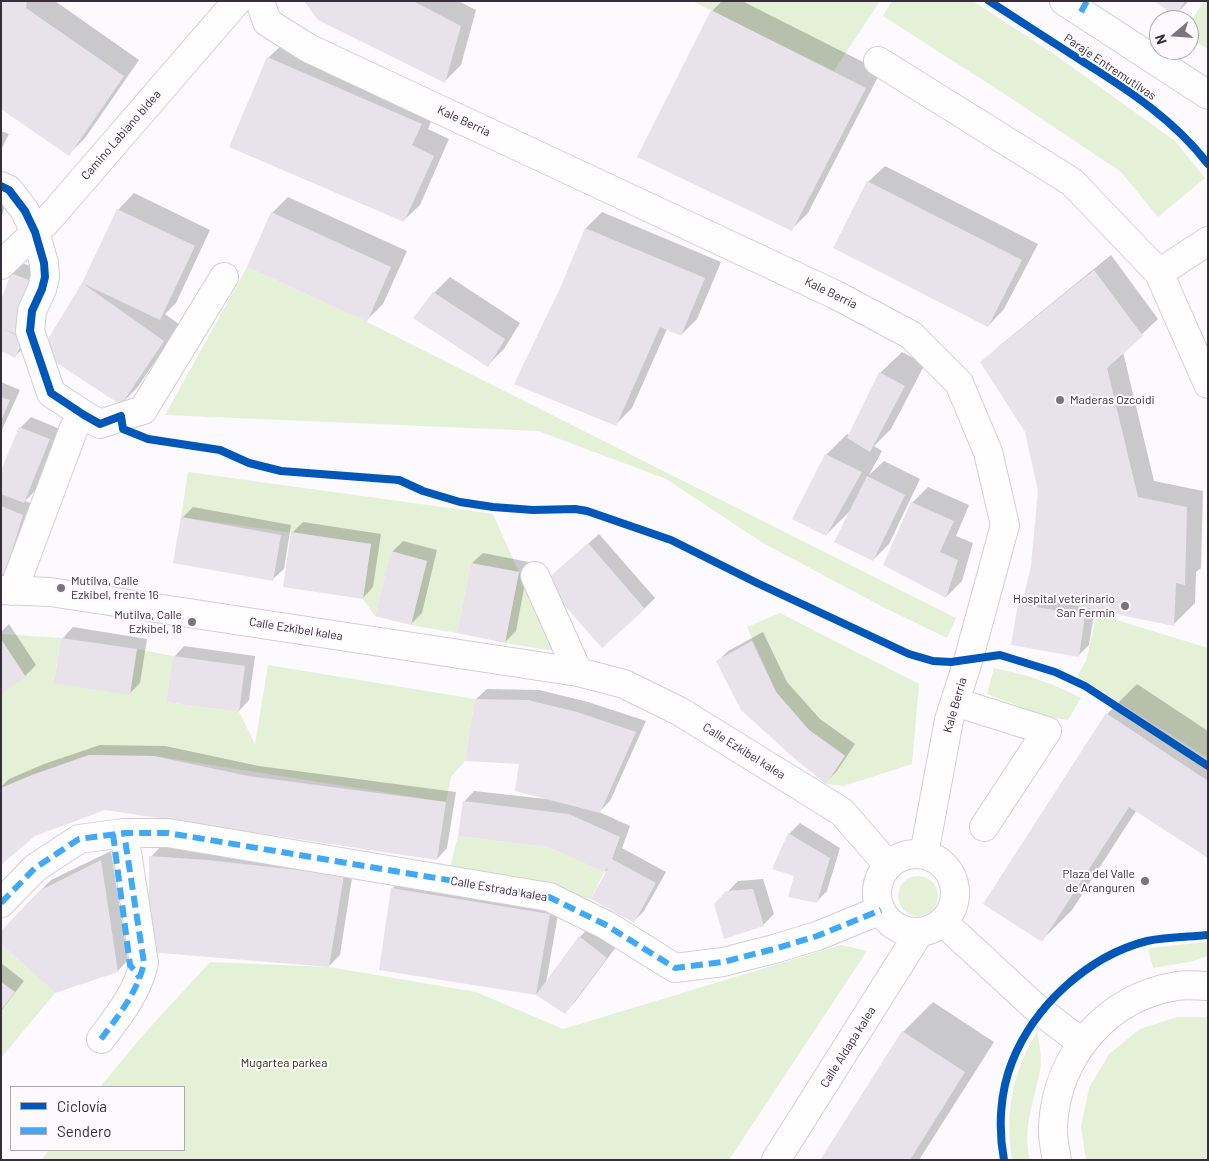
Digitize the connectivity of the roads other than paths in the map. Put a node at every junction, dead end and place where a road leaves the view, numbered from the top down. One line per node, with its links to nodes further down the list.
1 (236, 1): 7 (street, Camino Labiano bidea)
2 (260, 1): 17 (street, Kale Berria)
3 (1077, 5): 5 (street)
4 (878, 61): 10 (street)
5 (1208, 95)
6 (1, 186): 7 (street)
7 (35, 232): 9 (street, Camino Labiano bidea); 13 (street)
8 (1208, 241): 10 (street)
9 (1, 265)
10 (1159, 273): 12 (street)
11 (224, 277): 13 (street)
12 (1208, 384)
13 (84, 415): 15 (street, Calle Ezkibel kalea)
14 (535, 576): 16 (street)
15 (7, 591): 16 (street, Calle Ezkibel kalea)
16 (578, 672): 21 (street, Calle Ezkibel kalea)
17 (955, 702): 18 (street); 20 (street, Kale Berria)
18 (984, 827)
19 (118, 833): 22 (street, Calle Estrada kalea); 23 (street, Calle Estrada kalea); 26 (street)
20 (924, 854): 21 (street); 24 (street)
21 (888, 865): 23 (street)
22 (1, 903)
23 (881, 910): 24 (street)
24 (931, 928): 27 (street); 28 (street, Calle Aldapa kalea)
25 (1208, 986): 27 (street)
26 (101, 1040)
27 (1081, 1042): 29 (street)
28 (776, 1160)
29 (1057, 1160)

